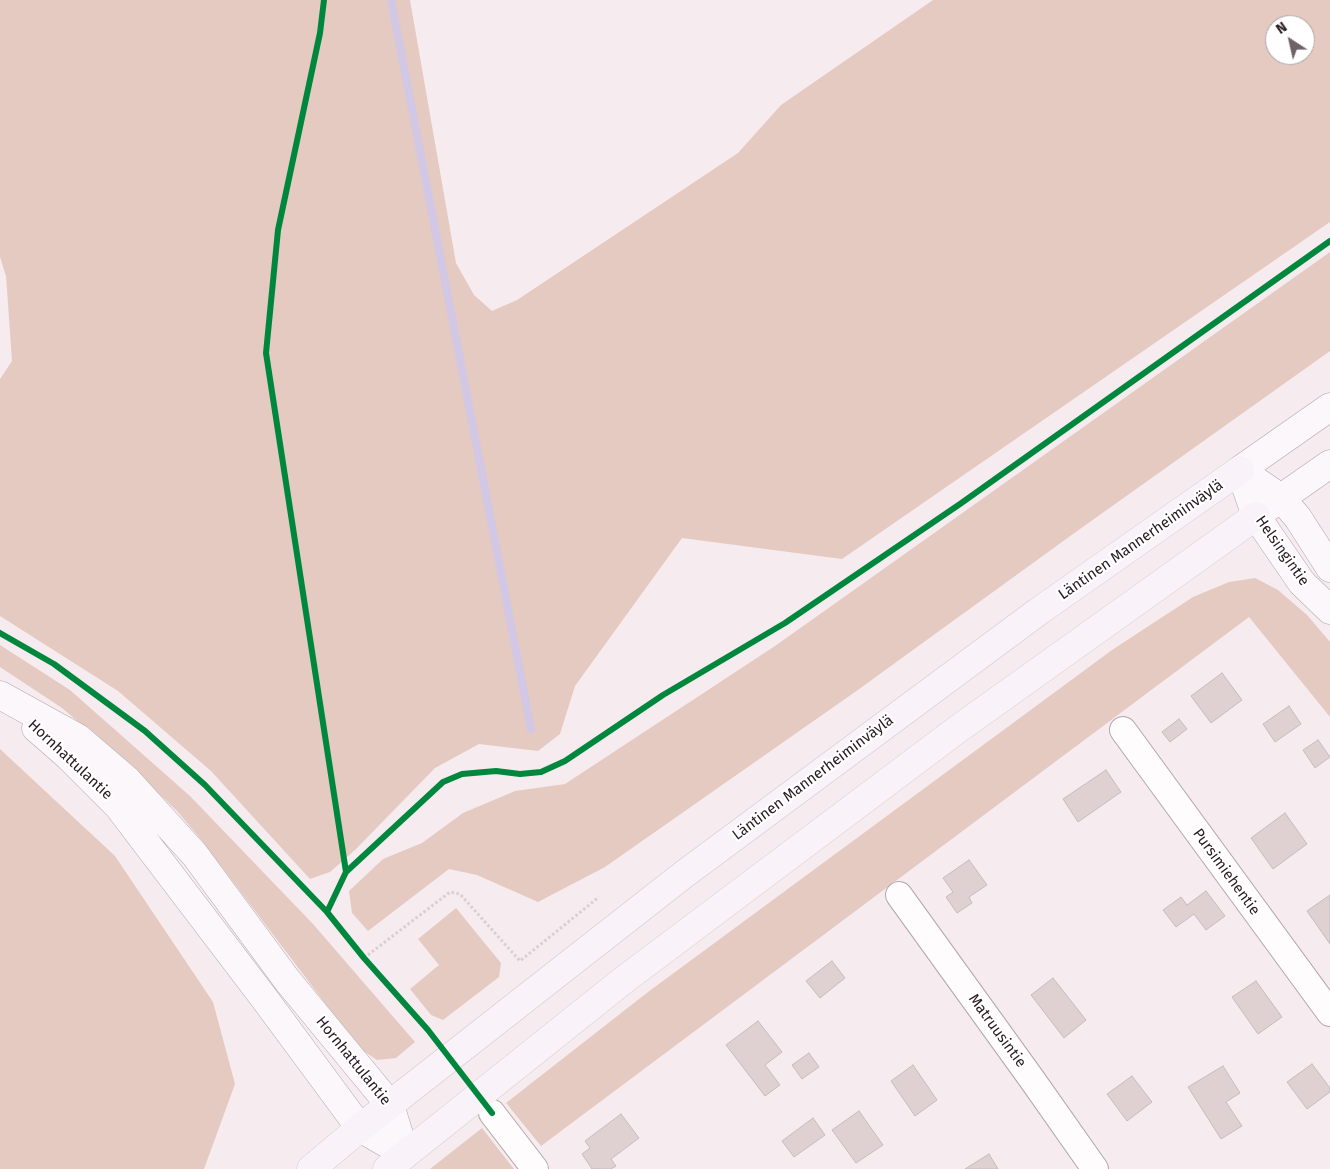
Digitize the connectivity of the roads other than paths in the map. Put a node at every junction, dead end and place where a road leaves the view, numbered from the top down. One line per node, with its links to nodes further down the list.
1 (1330, 407): 3 (street, Läntinen Mannerheiminväylä)
2 (1330, 464): 4 (street)
3 (1240, 470): 4 (street, Helsingintie); 5 (street, Helsingintie); 12 (main road, Läntinen Mannerheiminväylä)
4 (1281, 498): 5 (street); 6 (street, Helsingintie)
5 (1256, 516): 7 (street, Helsingintie); 15 (main road)
6 (1330, 568)
7 (1330, 610)
8 (0, 696): 12 (street, Hornhattulantie); 14 (street, Hornhattulantie)
9 (1123, 730): 11 (street, Pursimiehentie)
10 (899, 895): 18 (street, Matruusintie)
11 (1330, 1013)
12 (390, 1105): 14 (main road, Läntinen Mannerheiminväylä); 15 (street, Hornhattulantie)
13 (492, 1112): 17 (street)
14 (360, 1128): 15 (street, Hornhattulantie); 16 (main road, Läntinen Mannerheiminväylä)
15 (396, 1161)
16 (312, 1169)
17 (535, 1169)
18 (1095, 1169)

